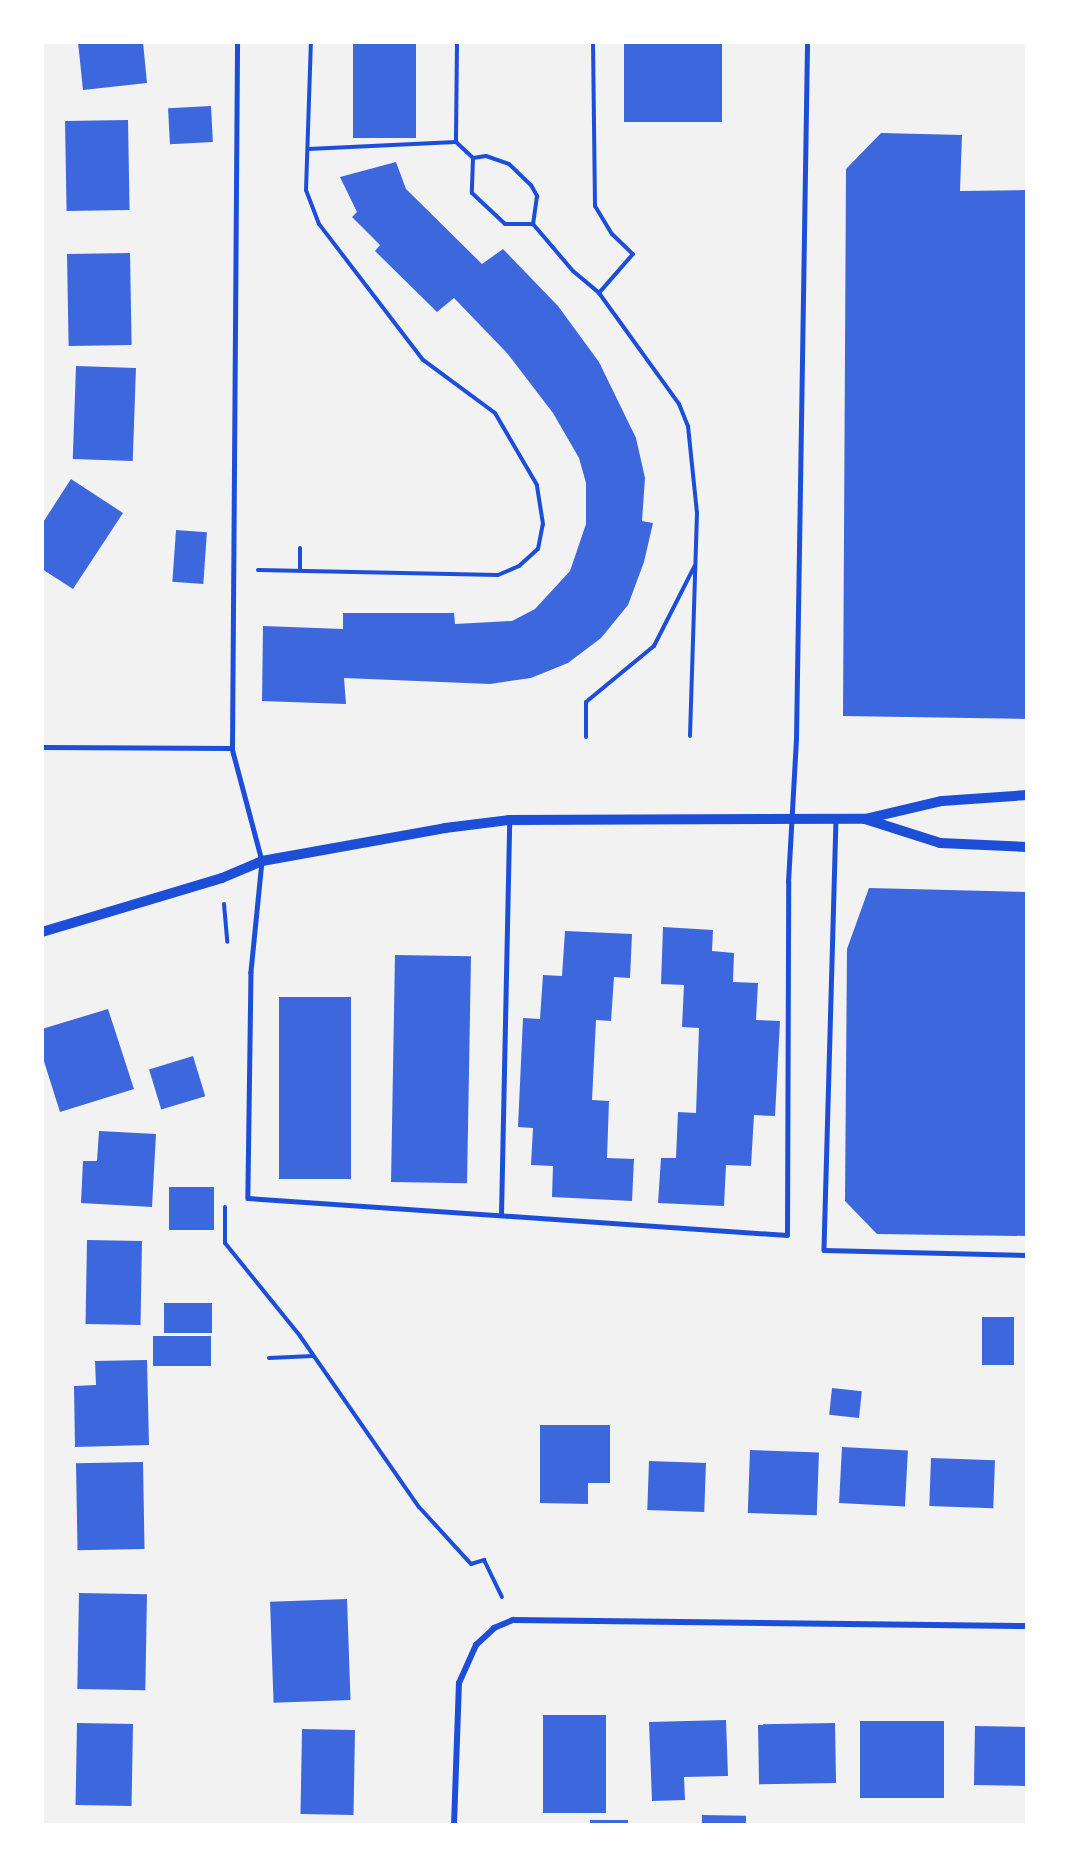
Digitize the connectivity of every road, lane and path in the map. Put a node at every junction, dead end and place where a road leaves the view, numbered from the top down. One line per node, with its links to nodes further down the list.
1 (237, 42): 13 (lane)
2 (311, 42): 7 (path)
3 (457, 42): 6 (path)
4 (593, 42): 10 (path)
5 (807, 42): 20 (lane)
6 (456, 142): 7 (path); 8 (path)
7 (308, 149): 14 (path)
8 (473, 158): 9 (path); 9 (path)
9 (533, 224): 10 (path)
10 (599, 293): 12 (path)
11 (300, 548): 14 (path)
12 (695, 562): 15 (path); 16 (path)
13 (233, 569): 14 (path); 18 (lane)
14 (300, 570)
15 (690, 736)
16 (586, 737)
17 (42, 747): 18 (lane)
18 (232, 748): 25 (lane)
19 (1027, 795): 22 (street)
20 (794, 819): 21 (street); 23 (street); 30 (lane)
21 (836, 819): 22 (street); 31 (lane)
22 (865, 819): 24 (street)
23 (509, 820): 25 (street); 30 (lane)
24 (1027, 847)
25 (262, 861): 26 (street); 30 (lane)
26 (222, 878): 27 (street); 28 (path)
27 (42, 932)
28 (228, 951)
29 (225, 1197): 32 (path)
30 (501, 1214)
31 (1027, 1255)
32 (314, 1356): 33 (path); 34 (path)
33 (269, 1358)
34 (513, 1620): 35 (street); 36 (street)
35 (1027, 1626)
36 (454, 1825)

